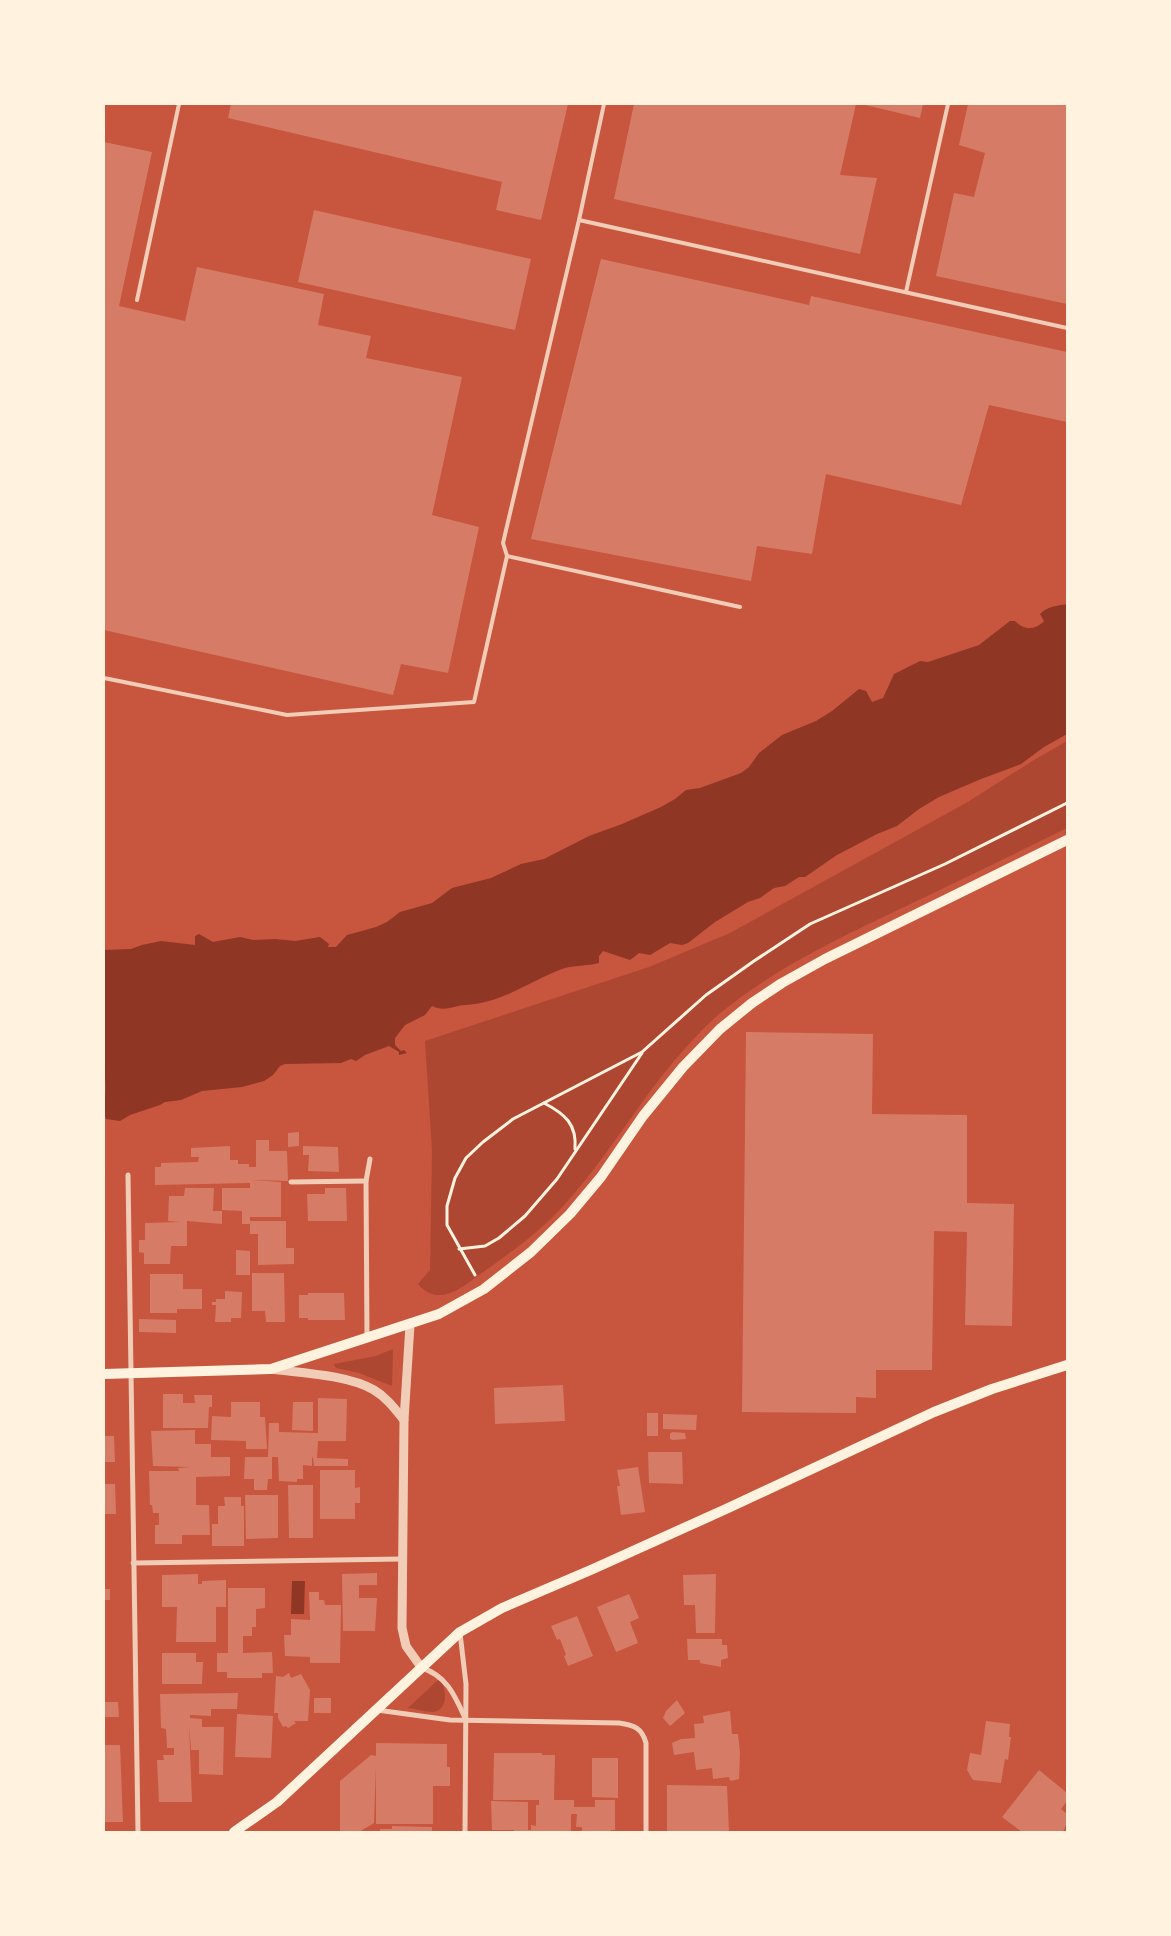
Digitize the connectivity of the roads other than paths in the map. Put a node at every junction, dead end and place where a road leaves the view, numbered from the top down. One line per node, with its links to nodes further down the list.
1 (179, 104): 6 (lane)
2 (604, 104): 4 (lane)
3 (948, 104): 5 (lane)
4 (579, 220): 5 (lane); 8 (lane)
5 (906, 292): 7 (lane)
6 (137, 300)
7 (1067, 328)
8 (507, 556): 9 (lane); 10 (lane)
9 (740, 607)
10 (104, 678)
11 (1067, 840): 16 (main road)
12 (370, 1159): 14 (street)
13 (128, 1175): 20 (street)
14 (366, 1181): 15 (street); 17 (street)
15 (292, 1182)
16 (410, 1325): 17 (main road); 22 (street)
17 (367, 1339): 19 (main road)
18 (1067, 1365): 25 (main road)
19 (272, 1369): 20 (main road); 22 (street)
20 (131, 1372): 21 (main road); 24 (street)
21 (104, 1374)
22 (404, 1420): 23 (street)
23 (402, 1559): 24 (street); 26 (street)
24 (134, 1563): 29 (street)
25 (460, 1632): 26 (main road); 28 (street)
26 (421, 1667): 27 (main road); 28 (street)
27 (375, 1710): 28 (street); 30 (main road)
28 (467, 1720): 31 (street); 32 (street)
29 (138, 1832)
30 (234, 1832)
31 (465, 1832)
32 (646, 1832)

